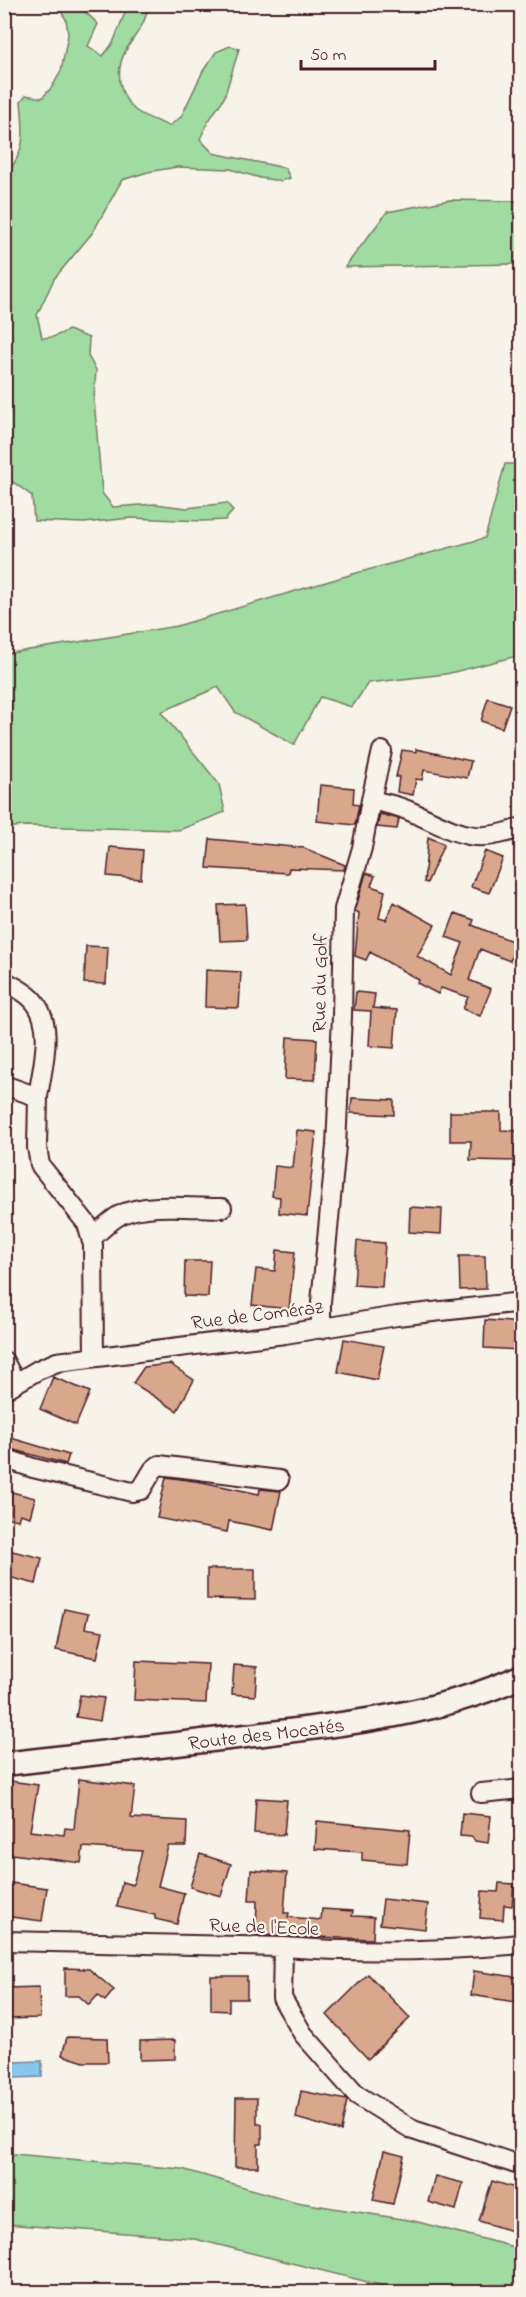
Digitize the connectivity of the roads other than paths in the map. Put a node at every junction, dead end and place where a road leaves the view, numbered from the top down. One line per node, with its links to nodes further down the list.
1 (382, 751): 2 (street, Rue du Golf)
2 (371, 800): 3 (street); 10 (street, Rue du Golf)
3 (522, 827)
4 (4, 981): 6 (street)
5 (4, 1085): 6 (street)
6 (38, 1097): 8 (street)
7 (222, 1208): 8 (street)
8 (91, 1239): 11 (street)
9 (522, 1302): 10 (street, Rue de Coméraz)
10 (321, 1329): 11 (street, Rue de Coméraz)
11 (94, 1357): 13 (street, Rue de Coméraz)
12 (4, 1361): 13 (street)
13 (10, 1387)
14 (4, 1458): 15 (street)
15 (279, 1480)
16 (522, 1676): 17 (street, Route des Mocatés)
17 (4, 1764)
18 (522, 1789): 19 (street)
19 (481, 1792)
20 (4, 1941): 22 (street, Rue de l'Ecole)
21 (522, 1944): 22 (street, Rue de l'Ecole)
22 (283, 1947): 23 (street)
23 (522, 2166)

